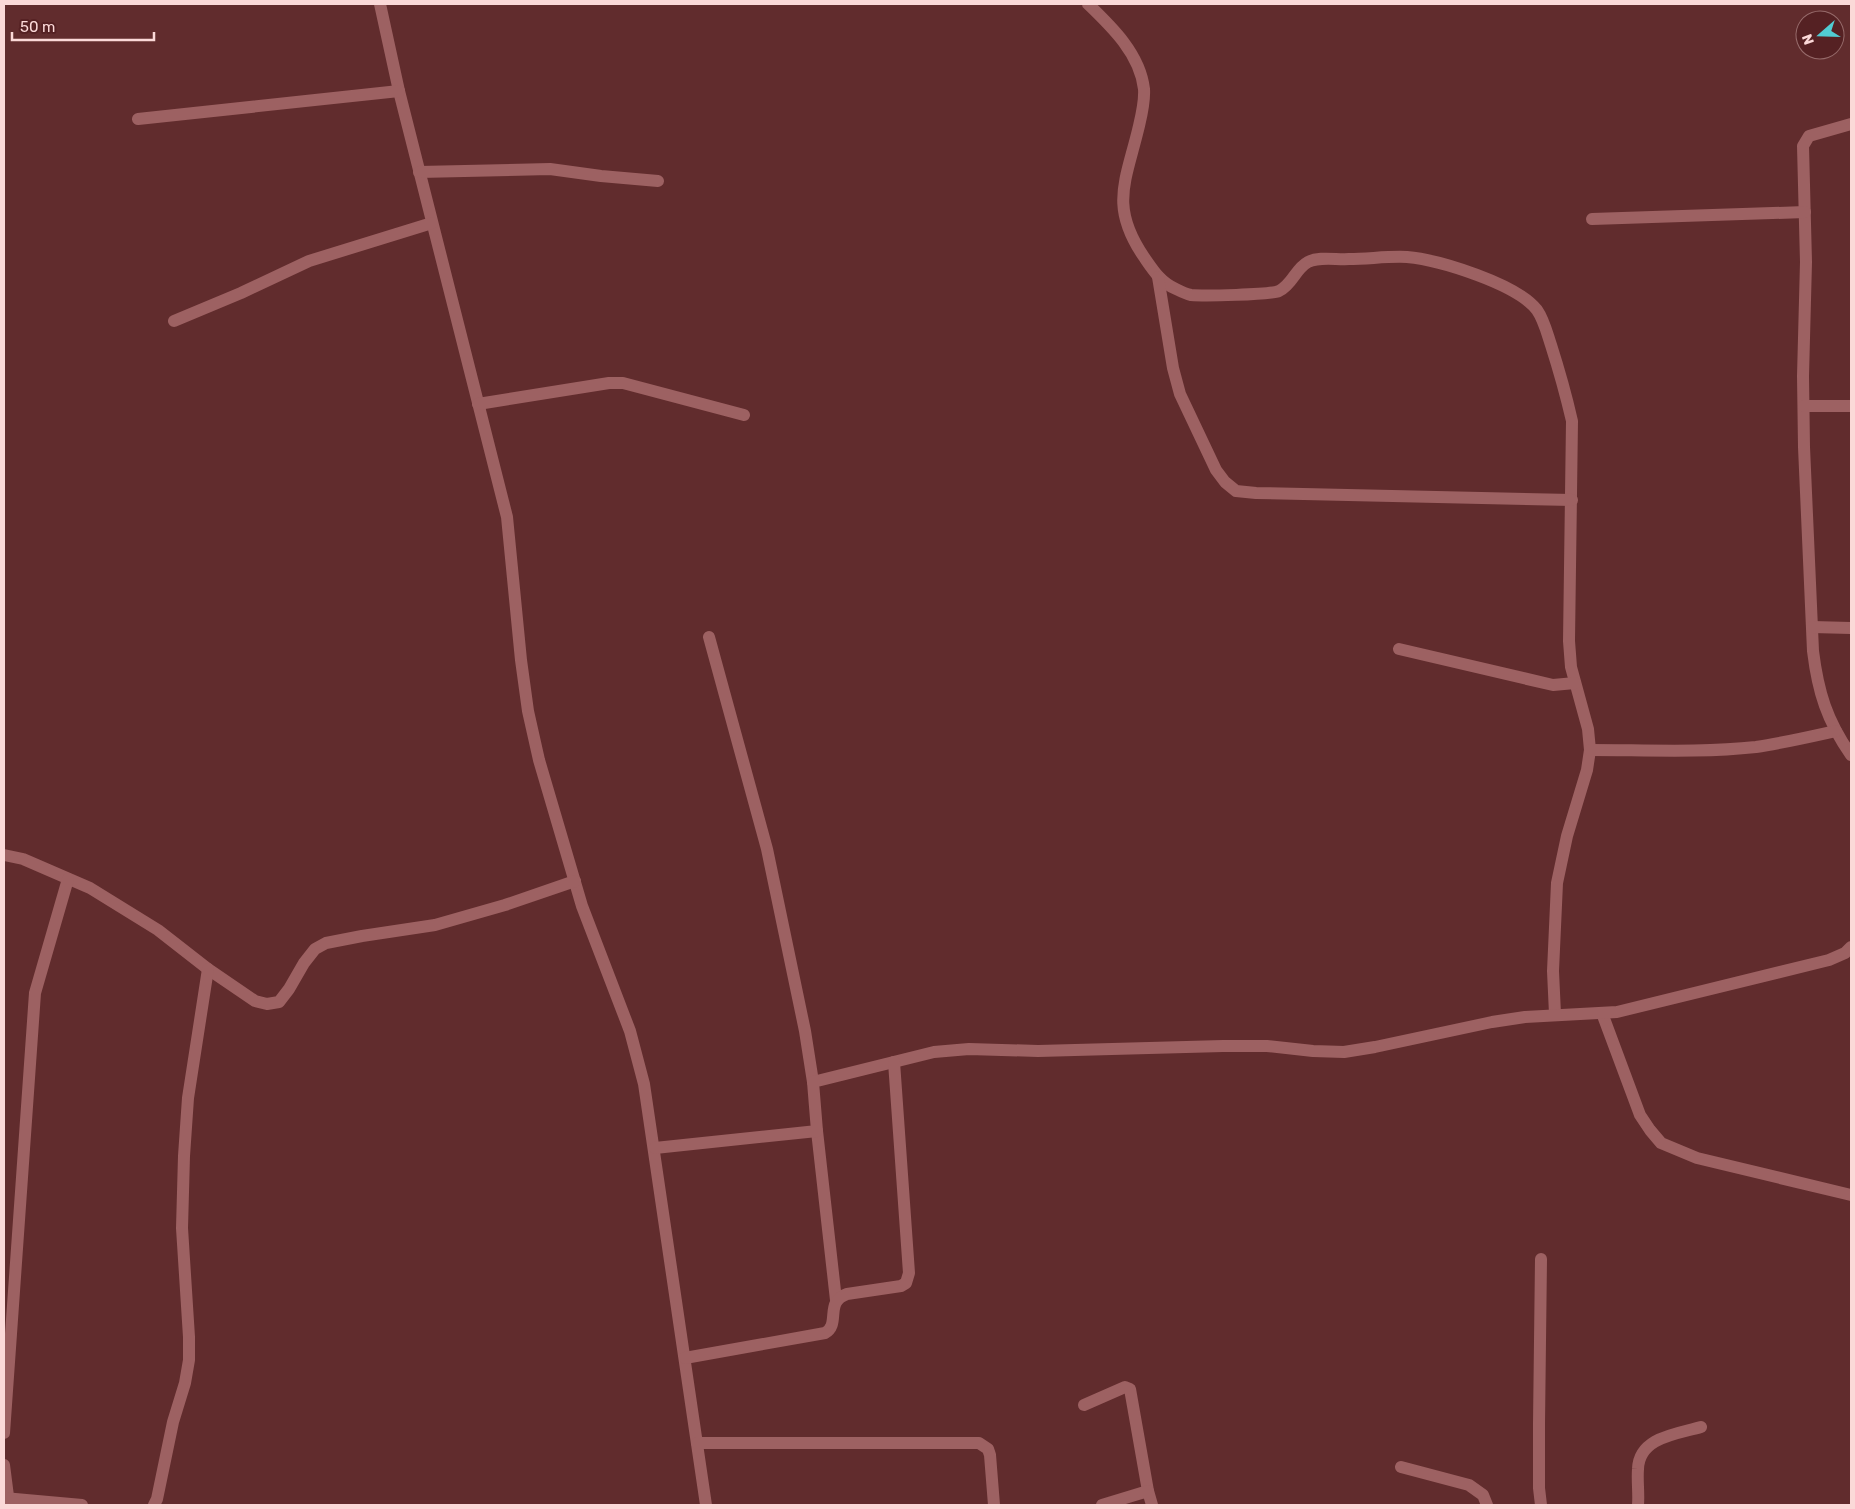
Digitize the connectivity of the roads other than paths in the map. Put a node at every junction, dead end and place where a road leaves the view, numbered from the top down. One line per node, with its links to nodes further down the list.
1 (380, 4): 3 (street)
2 (1088, 4): 11 (street)
3 (399, 91): 4 (street); 6 (street)
4 (138, 119)
5 (1851, 124): 8 (street)
6 (419, 172): 7 (street); 10 (street)
7 (658, 181)
8 (1805, 212): 9 (street); 14 (street)
9 (1592, 219)
10 (432, 223): 12 (street); 13 (street)
11 (1158, 277): 17 (street); 17 (street)
12 (174, 321)
13 (478, 404): 16 (street); 28 (street)
14 (1804, 406): 15 (street); 18 (street)
15 (1851, 406)
16 (744, 415)
17 (1572, 500): 22 (street)
18 (1812, 627): 19 (street); 23 (street)
19 (1851, 628)
20 (709, 637): 34 (street)
21 (1399, 649): 22 (street)
22 (1575, 683): 24 (street)
23 (1836, 731): 24 (street); 25 (street)
24 (1590, 750): 32 (street)
25 (1851, 755)
26 (4, 855): 27 (street)
27 (68, 879): 30 (street); 43 (street)
28 (575, 881): 30 (street); 36 (street)
29 (1851, 948): 31 (street)
30 (208, 969): 50 (street)
31 (1602, 1013): 32 (street); 37 (street)
32 (1555, 1014): 33 (street)
33 (894, 1062): 34 (street); 39 (street)
34 (813, 1082): 35 (street)
35 (817, 1131): 36 (street); 39 (street)
36 (655, 1148): 40 (street)
37 (1851, 1195)
38 (1541, 1259): 56 (street)
39 (836, 1300): 40 (street)
40 (685, 1358): 44 (street)
41 (1084, 1405): 47 (street)
42 (1701, 1427): 57 (street)
43 (4, 1433)
44 (697, 1443): 51 (street); 52 (street)
45 (4, 1465): 48 (street)
46 (1401, 1467): 55 (street)
47 (1148, 1491): 53 (street); 54 (street)
48 (7, 1500): 49 (street)
49 (82, 1505)
50 (154, 1505)
51 (706, 1505)
52 (994, 1505)
53 (1102, 1505)
54 (1152, 1505)
55 (1487, 1505)
56 (1540, 1505)
57 (1638, 1505)

